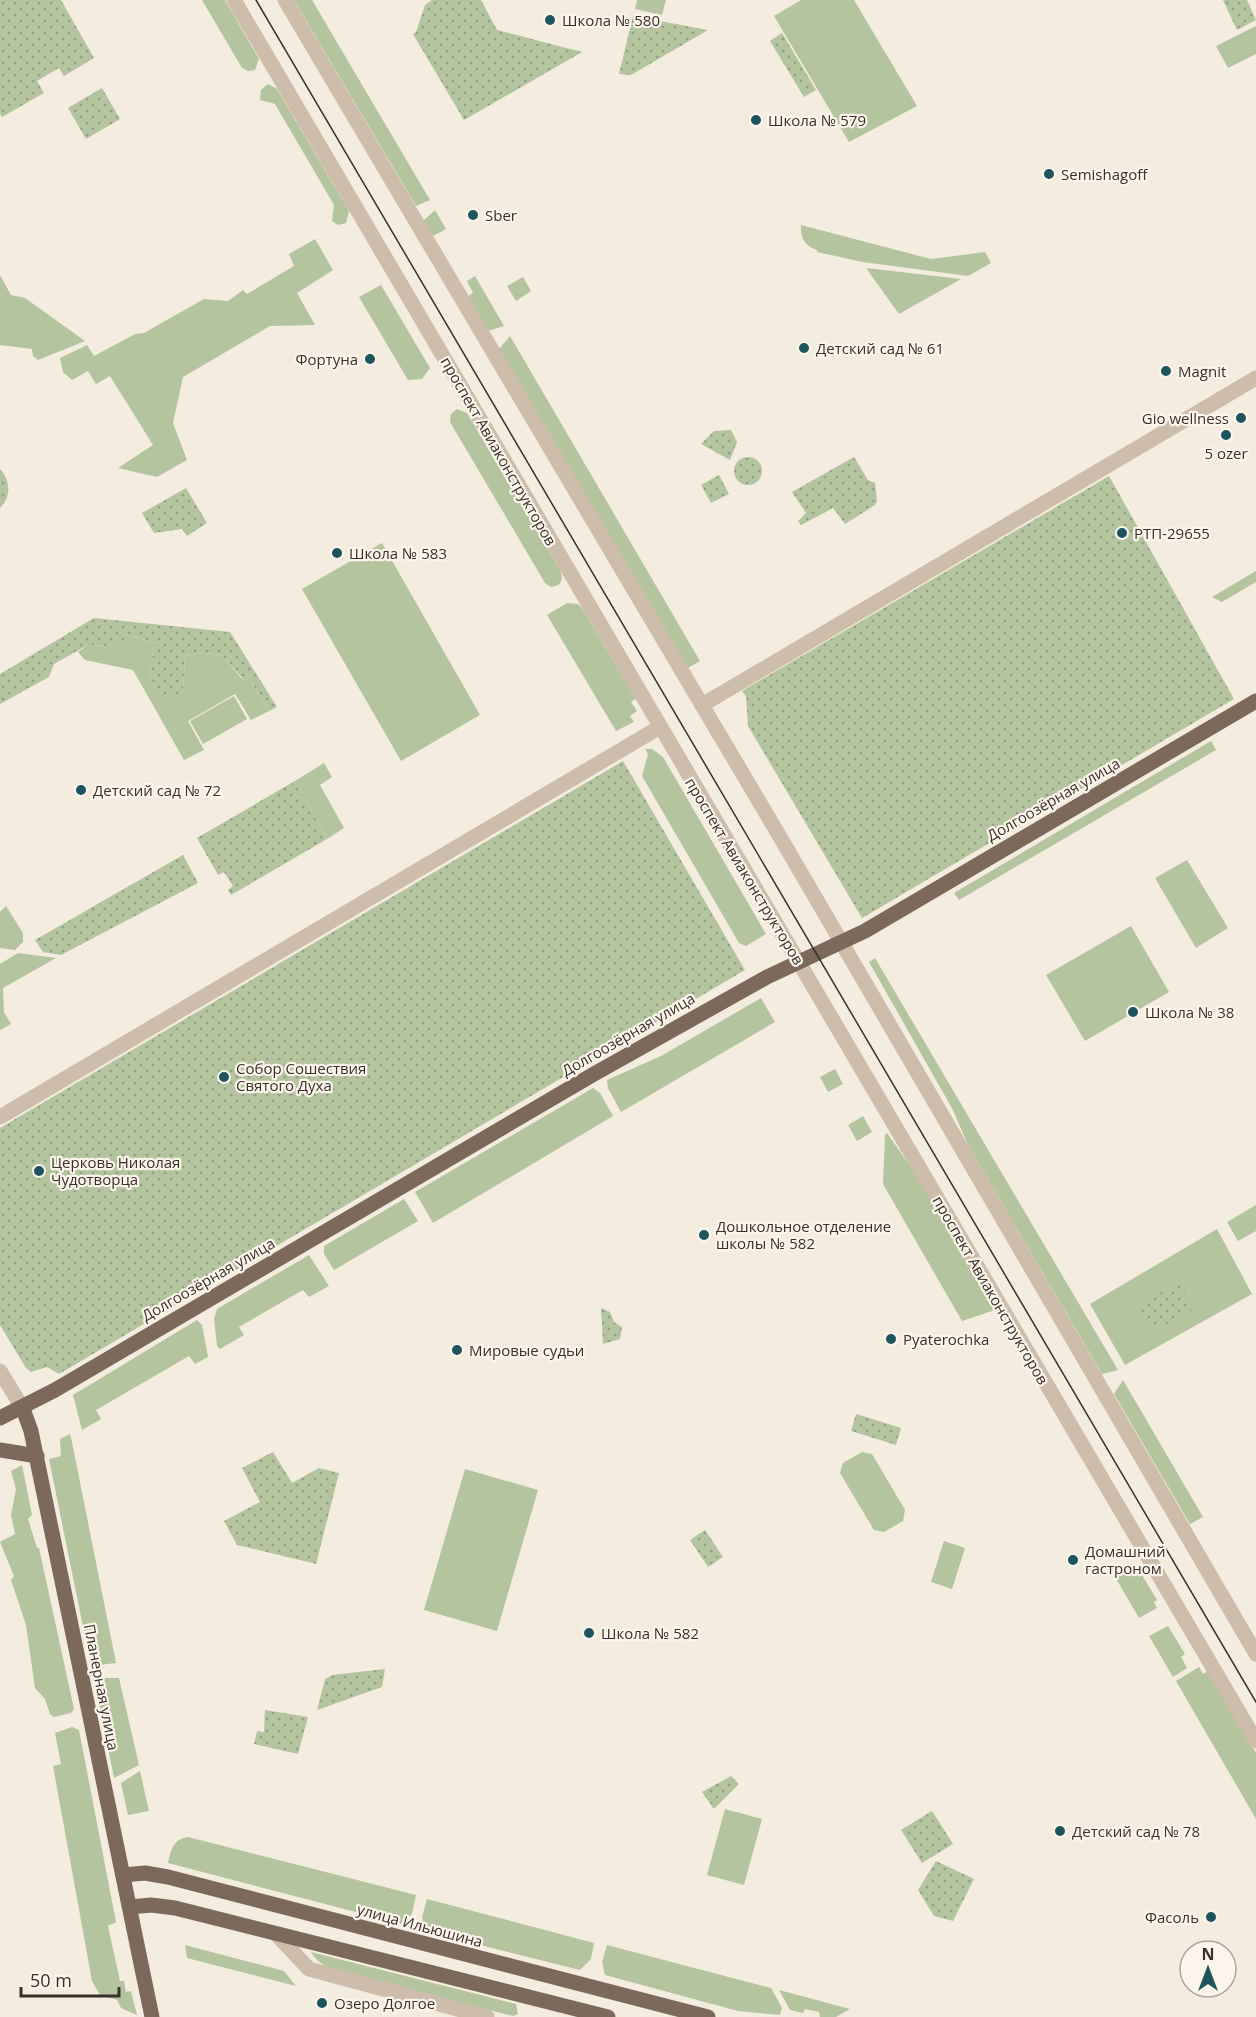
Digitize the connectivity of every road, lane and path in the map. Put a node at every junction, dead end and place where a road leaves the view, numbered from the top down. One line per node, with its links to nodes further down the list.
1 (234, 0): 6 (street, проспект Авиаконструкторов)
2 (285, 0): 5 (street)
3 (1256, 378): 5 (street)
4 (1256, 701): 7 (main road, Долгоозёрная улица)
5 (702, 705): 7 (street)
6 (660, 727): 8 (street, проспект Авиаконструкторов); 9 (street)
7 (841, 942): 8 (main road, Долгоозёрная улица); 16 (street)
8 (798, 961): 11 (main road, Долгоозёрная улица); 17 (street, проспект Авиаконструкторов)
9 (0, 1117)
10 (0, 1371): 11 (street, Планерная улица)
11 (23, 1409): 12 (main road); 13 (main road); 15 (main road, Планерная улица)
12 (0, 1418)
13 (0, 1429)
14 (0, 1450): 15 (main road)
15 (37, 1456): 18 (main road, Планерная улица)
16 (1256, 1654)
17 (1256, 1741)
18 (123, 1875): 19 (main road, Планерная улица); 25 (main road, улица Ильюшина)
19 (130, 1907): 20 (main road); 22 (main road, Планерная улица)
20 (276, 1934): 21 (main road); 23 (street)
21 (558, 2011): 24 (main road)
22 (153, 2017)
23 (487, 2017)
24 (608, 2017)
25 (708, 2017)

